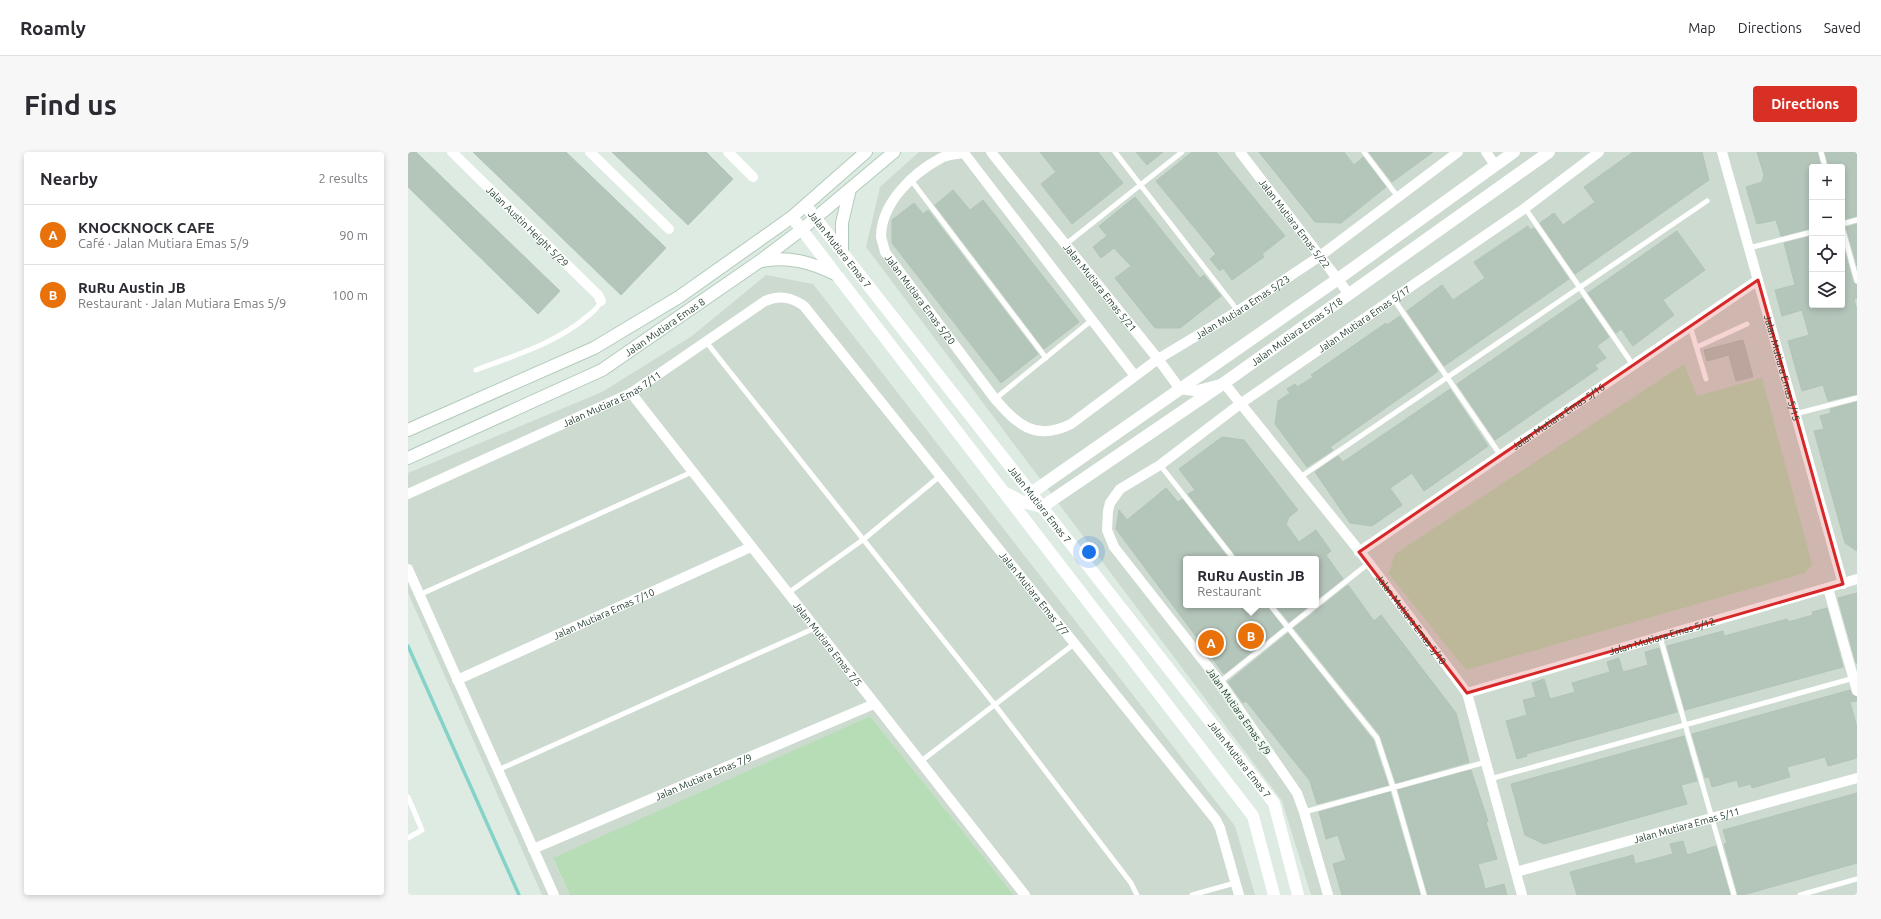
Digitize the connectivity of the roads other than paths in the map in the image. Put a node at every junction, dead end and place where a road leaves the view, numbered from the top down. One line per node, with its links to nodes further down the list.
1 (452, 152): 50 (street, Jalan Austin Height 5/29)
2 (590, 152): 34 (street)
3 (728, 152): 22 (street)
4 (866, 152): 28 (street, Jalan Mutiara Emas 8)
5 (894, 152): 25 (street, Jalan Mutiara Emas 8)
6 (964, 152): 19 (street, Jalan Mutiara Emas 5/20); 53 (street)
7 (991, 152): 38 (street, Jalan Mutiara Emas 5/21)
8 (1115, 152): 24 (lane)
9 (1182, 152): 24 (lane)
10 (1240, 152): 41 (street, Jalan Mutiara Emas 5/22)
11 (1364, 152): 26 (lane)
12 (1458, 152): 26 (street, Jalan Mutiara Emas 5/23)
13 (1486, 152): 21 (street)
14 (1514, 152): 21 (street, Jalan Mutiara Emas 5/18)
15 (1548, 152): 48 (street, Jalan Mutiara Emas 5/18)
16 (1598, 152): 29 (street, Jalan Mutiara Emas 5/17)
17 (1722, 152): 39 (street, Jalan Mutiara Emas 5/15)
18 (1821, 152): 20 (lane)
19 (946, 154): 23 (street, Jalan Mutiara Emas 5/20)
20 (1824, 164)
21 (1495, 165): 44 (street, Jalan Mutiara Emas 5/18)
22 (753, 177)
23 (911, 180): 58 (lane); 69 (street, Jalan Mutiara Emas 5/20)
24 (1140, 184): 38 (lane); 52 (lane)
25 (850, 189): 31 (street, Jalan Mutiara Emas 8); 40 (street)
26 (1398, 197): 41 (street, Jalan Mutiara Emas 5/23)
27 (1708, 201): 47 (lane)
28 (806, 206): 30 (street, Jalan Mutiara Emas 8); 31 (street, Jalan Mutiara Emas 7)
29 (1525, 208): 47 (lane); 49 (street, Jalan Mutiara Emas 5/17)
30 (792, 217): 35 (street, Jalan Mutiara Emas 7); 73 (street, Jalan Mutiara Emas 8)
31 (815, 217): 35 (street, Jalan Mutiara Emas 8); 40 (street, Jalan Mutiara Emas 7)
32 (1857, 220): 33 (lane)
33 (1845, 224)
34 (669, 230)
35 (801, 230): 42 (street, Jalan Mutiara Emas 8); 43 (street, Jalan Mutiara Emas 7)
36 (1809, 233): 39 (lane)
37 (1845, 236): 46 (lane)
38 (1066, 244): 59 (street, Jalan Mutiara Emas 5/21)
39 (1749, 248): 45 (street, Jalan Mutiara Emas 5/15)
40 (842, 252): 83 (street, Jalan Mutiara Emas 7)
41 (1320, 256): 44 (street, Jalan Mutiara Emas 5/22); 52 (street, Jalan Mutiara Emas 5/23)
42 (760, 261): 43 (street); 75 (street, Jalan Mutiara Emas 8)
43 (835, 274): 81 (street, Jalan Mutiara Emas 7)
44 (1338, 279): 48 (street, Jalan Mutiara Emas 5/22); 66 (street, Jalan Mutiara Emas 5/18)
45 (1758, 280): 55 (street, Jalan Mutiara Emas 5/16); 71 (street, Jalan Mutiara Emas 5/15)
46 (1857, 281)
47 (1580, 288): 60 (lane); 63 (lane)
48 (1350, 294): 65 (street, Jalan Mutiara Emas 5/18)
49 (1393, 298): 63 (lane); 70 (street, Jalan Mutiara Emas 5/17)
50 (601, 301): 61 (lane)
51 (804, 306): 56 (street, Jalan Mutiara Emas 7/11); 78 (street, Jalan Mutiara Emas 7/7)
52 (1238, 311): 59 (street, Jalan Mutiara Emas 5/23)
53 (1092, 320): 58 (lane); 62 (street)
54 (1747, 324): 57 (lane)
55 (1690, 326): 57 (lane); 60 (street, Jalan Mutiara Emas 5/16)
56 (706, 343): 67 (street, Jalan Mutiara Emas 7/11); 85 (lane)
57 (1697, 347): 64 (lane)
58 (1046, 358): 69 (lane)
59 (1158, 359): 62 (street, Jalan Mutiara Emas 5/23); 66 (street, Jalan Mutiara Emas 5/21)
60 (1633, 365): 74 (street, Jalan Mutiara Emas 5/16)
61 (476, 370)
62 (1135, 376): 72 (street, Jalan Mutiara Emas 5/23)
63 (1447, 378): 74 (lane); 79 (lane)
64 (1706, 379)
65 (1224, 383): 66 (street); 70 (street, Jalan Mutiara Emas 5/10); 83 (street, Jalan Mutiara Emas 5/18)
66 (1180, 389): 83 (street, Jalan Mutiara Emas 5/18)
67 (632, 394): 77 (street, Jalan Mutiara Emas 7/5); 82 (street, Jalan Mutiara Emas 7/11)
68 (1857, 398): 71 (lane)
69 (995, 399): 72 (street, Jalan Mutiara Emas 5/20)
70 (1240, 404): 76 (street, Jalan Mutiara Emas 5/17); 79 (street, Jalan Mutiara Emas 5/10)
71 (1795, 414): 92 (street, Jalan Mutiara Emas 5/15)
72 (1015, 421)
73 (408, 430)
74 (1501, 456): 87 (street, Jalan Mutiara Emas 5/16)
75 (408, 458)
76 (1160, 465): 80 (street, Jalan Mutiara Emas 5/17); 88 (lane)
77 (692, 472): 86 (street, Jalan Mutiara Emas 7/5); 95 (lane)
78 (940, 476): 85 (lane); 102 (street, Jalan Mutiara Emas 7/7)
79 (1300, 478): 87 (street, Jalan Mutiara Emas 5/10)
80 (1128, 483): 105 (street, Jalan Mutiara Emas 5/9)
81 (1005, 493): 83 (street); 84 (street, Jalan Mutiara Emas 7)
82 (408, 494)
83 (1035, 502): 84 (street); 131 (street, Jalan Mutiara Emas 7)
84 (1032, 529): 130 (street, Jalan Mutiara Emas 7)
85 (864, 540): 94 (lane); 109 (lane)
86 (752, 547): 94 (street, Jalan Mutiara Emas 7/5); 104 (street, Jalan Mutiara Emas 7/10)
87 (1359, 552): 89 (street, Jalan Mutiara Emas 5/10)
88 (1232, 556)
89 (1369, 563): 96 (lane); 107 (street, Jalan Mutiara Emas 5/10)
90 (408, 570): 95 (street)
91 (1857, 579): 92 (street, Jalan Mutiara Emas 5/12)
92 (1843, 584): 93 (street, Jalan Mutiara Emas 5/12)
93 (1828, 588): 101 (street, Jalan Mutiara Emas 5/12); 103 (street)
94 (788, 593): 100 (street, Jalan Mutiara Emas 7/5)
95 (419, 595): 104 (street)
96 (1319, 603)
97 (1272, 608): 99 (lane)
98 (1312, 608): 99 (lane)
99 (1288, 627): 105 (lane); 116 (lane)
100 (815, 628): 108 (street, Jalan Mutiara Emas 7/5); 113 (lane)
101 (1660, 637): 107 (street, Jalan Mutiara Emas 5/12); 110 (lane)
102 (1074, 644): 109 (lane); 124 (street, Jalan Mutiara Emas 7/7)
103 (1855, 678): 106 (street); 110 (lane)
104 (457, 680): 113 (street)
105 (1220, 682): 118 (street, Jalan Mutiara Emas 5/9)
106 (1857, 691)
107 (1467, 693): 112 (street, Jalan Mutiara Emas 5/10)
108 (874, 704): 111 (street, Jalan Mutiara Emas 7/5); 121 (street, Jalan Mutiara Emas 7/9)
109 (995, 705): 111 (lane); 127 (lane)
110 (1685, 725): 115 (lane); 119 (lane)
111 (920, 762): 126 (street, Jalan Mutiara Emas 7/5)
112 (1486, 762): 115 (street, Jalan Mutiara Emas 5/10); 116 (lane)
113 (497, 771): 121 (street)
114 (1857, 778): 119 (street, Jalan Mutiara Emas 5/11)
115 (1490, 779): 122 (street, Jalan Mutiara Emas 5/10)
116 (1394, 787): 118 (lane); 133 (lane)
117 (408, 797): 120 (lane)
118 (1304, 812): 132 (street, Jalan Mutiara Emas 5/9)
119 (1712, 818): 122 (street, Jalan Mutiara Emas 5/11); 135 (lane)
120 (408, 838)
121 (533, 849): 125 (street)
122 (1516, 872): 134 (street, Jalan Mutiara Emas 5/10)
123 (1857, 879): 136 (lane)
124 (1235, 883): 128 (lane); 129 (street, Jalan Mutiara Emas 7/7)
125 (554, 895)
126 (1024, 895)
127 (1137, 895)
128 (1192, 895)
129 (1238, 895)
130 (1274, 895)
131 (1298, 895)
132 (1328, 895)
133 (1424, 895)
134 (1522, 895)
135 (1734, 895)
136 (1800, 895)

